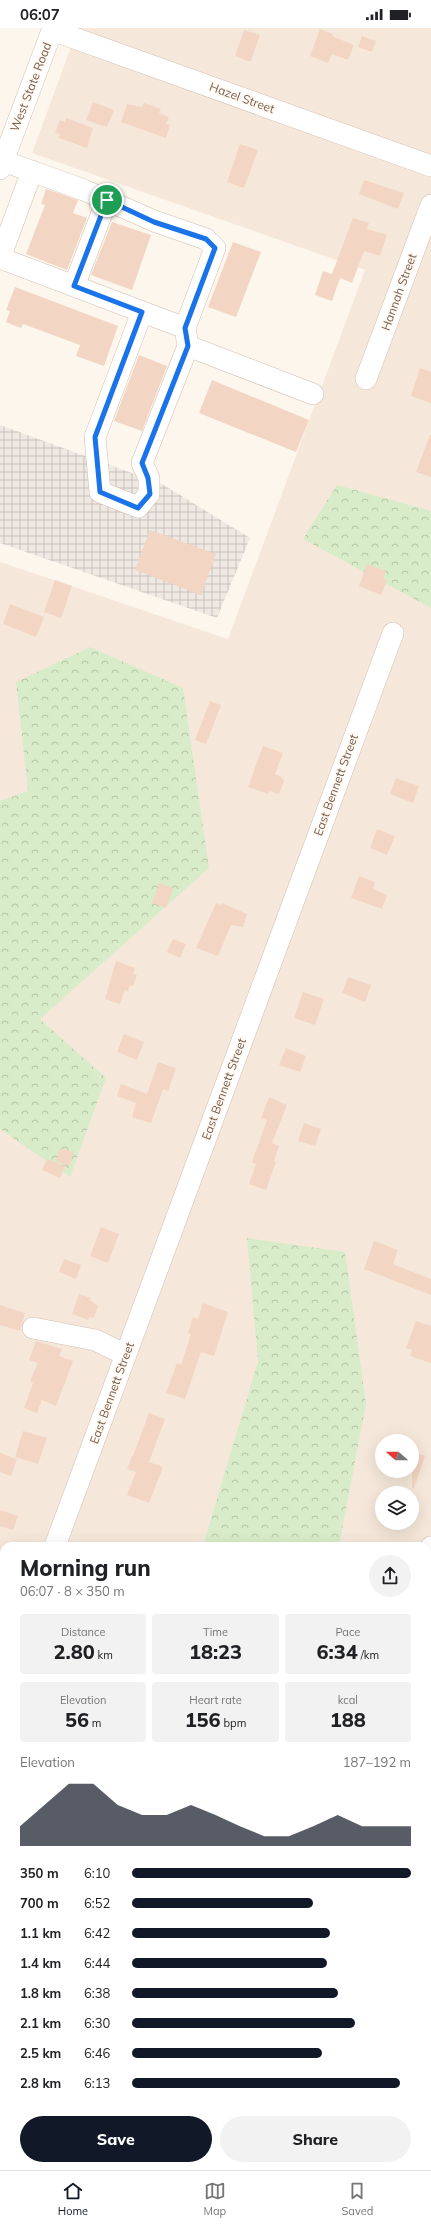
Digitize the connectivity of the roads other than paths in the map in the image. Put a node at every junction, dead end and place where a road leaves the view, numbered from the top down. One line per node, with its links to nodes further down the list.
1 (52, 29): 2 (street, West State Road); 3 (street, Hazel Street)
2 (2, 165): 4 (street)
3 (431, 166)
4 (32, 172): 5 (street); 7 (street)
5 (107, 200): 8 (street); 10 (street)
6 (431, 205): 11 (street, Hannah Street)
7 (0, 258): 8 (street)
8 (74, 286): 9 (street)
9 (142, 312): 10 (street); 10 (street)
10 (187, 337): 12 (street)
11 (366, 379)
12 (313, 394)
13 (393, 633): 15 (street, East Bennett Street)
14 (33, 1328): 15 (street)
15 (126, 1355): 16 (street, East Bennett Street)
16 (56, 1542)

